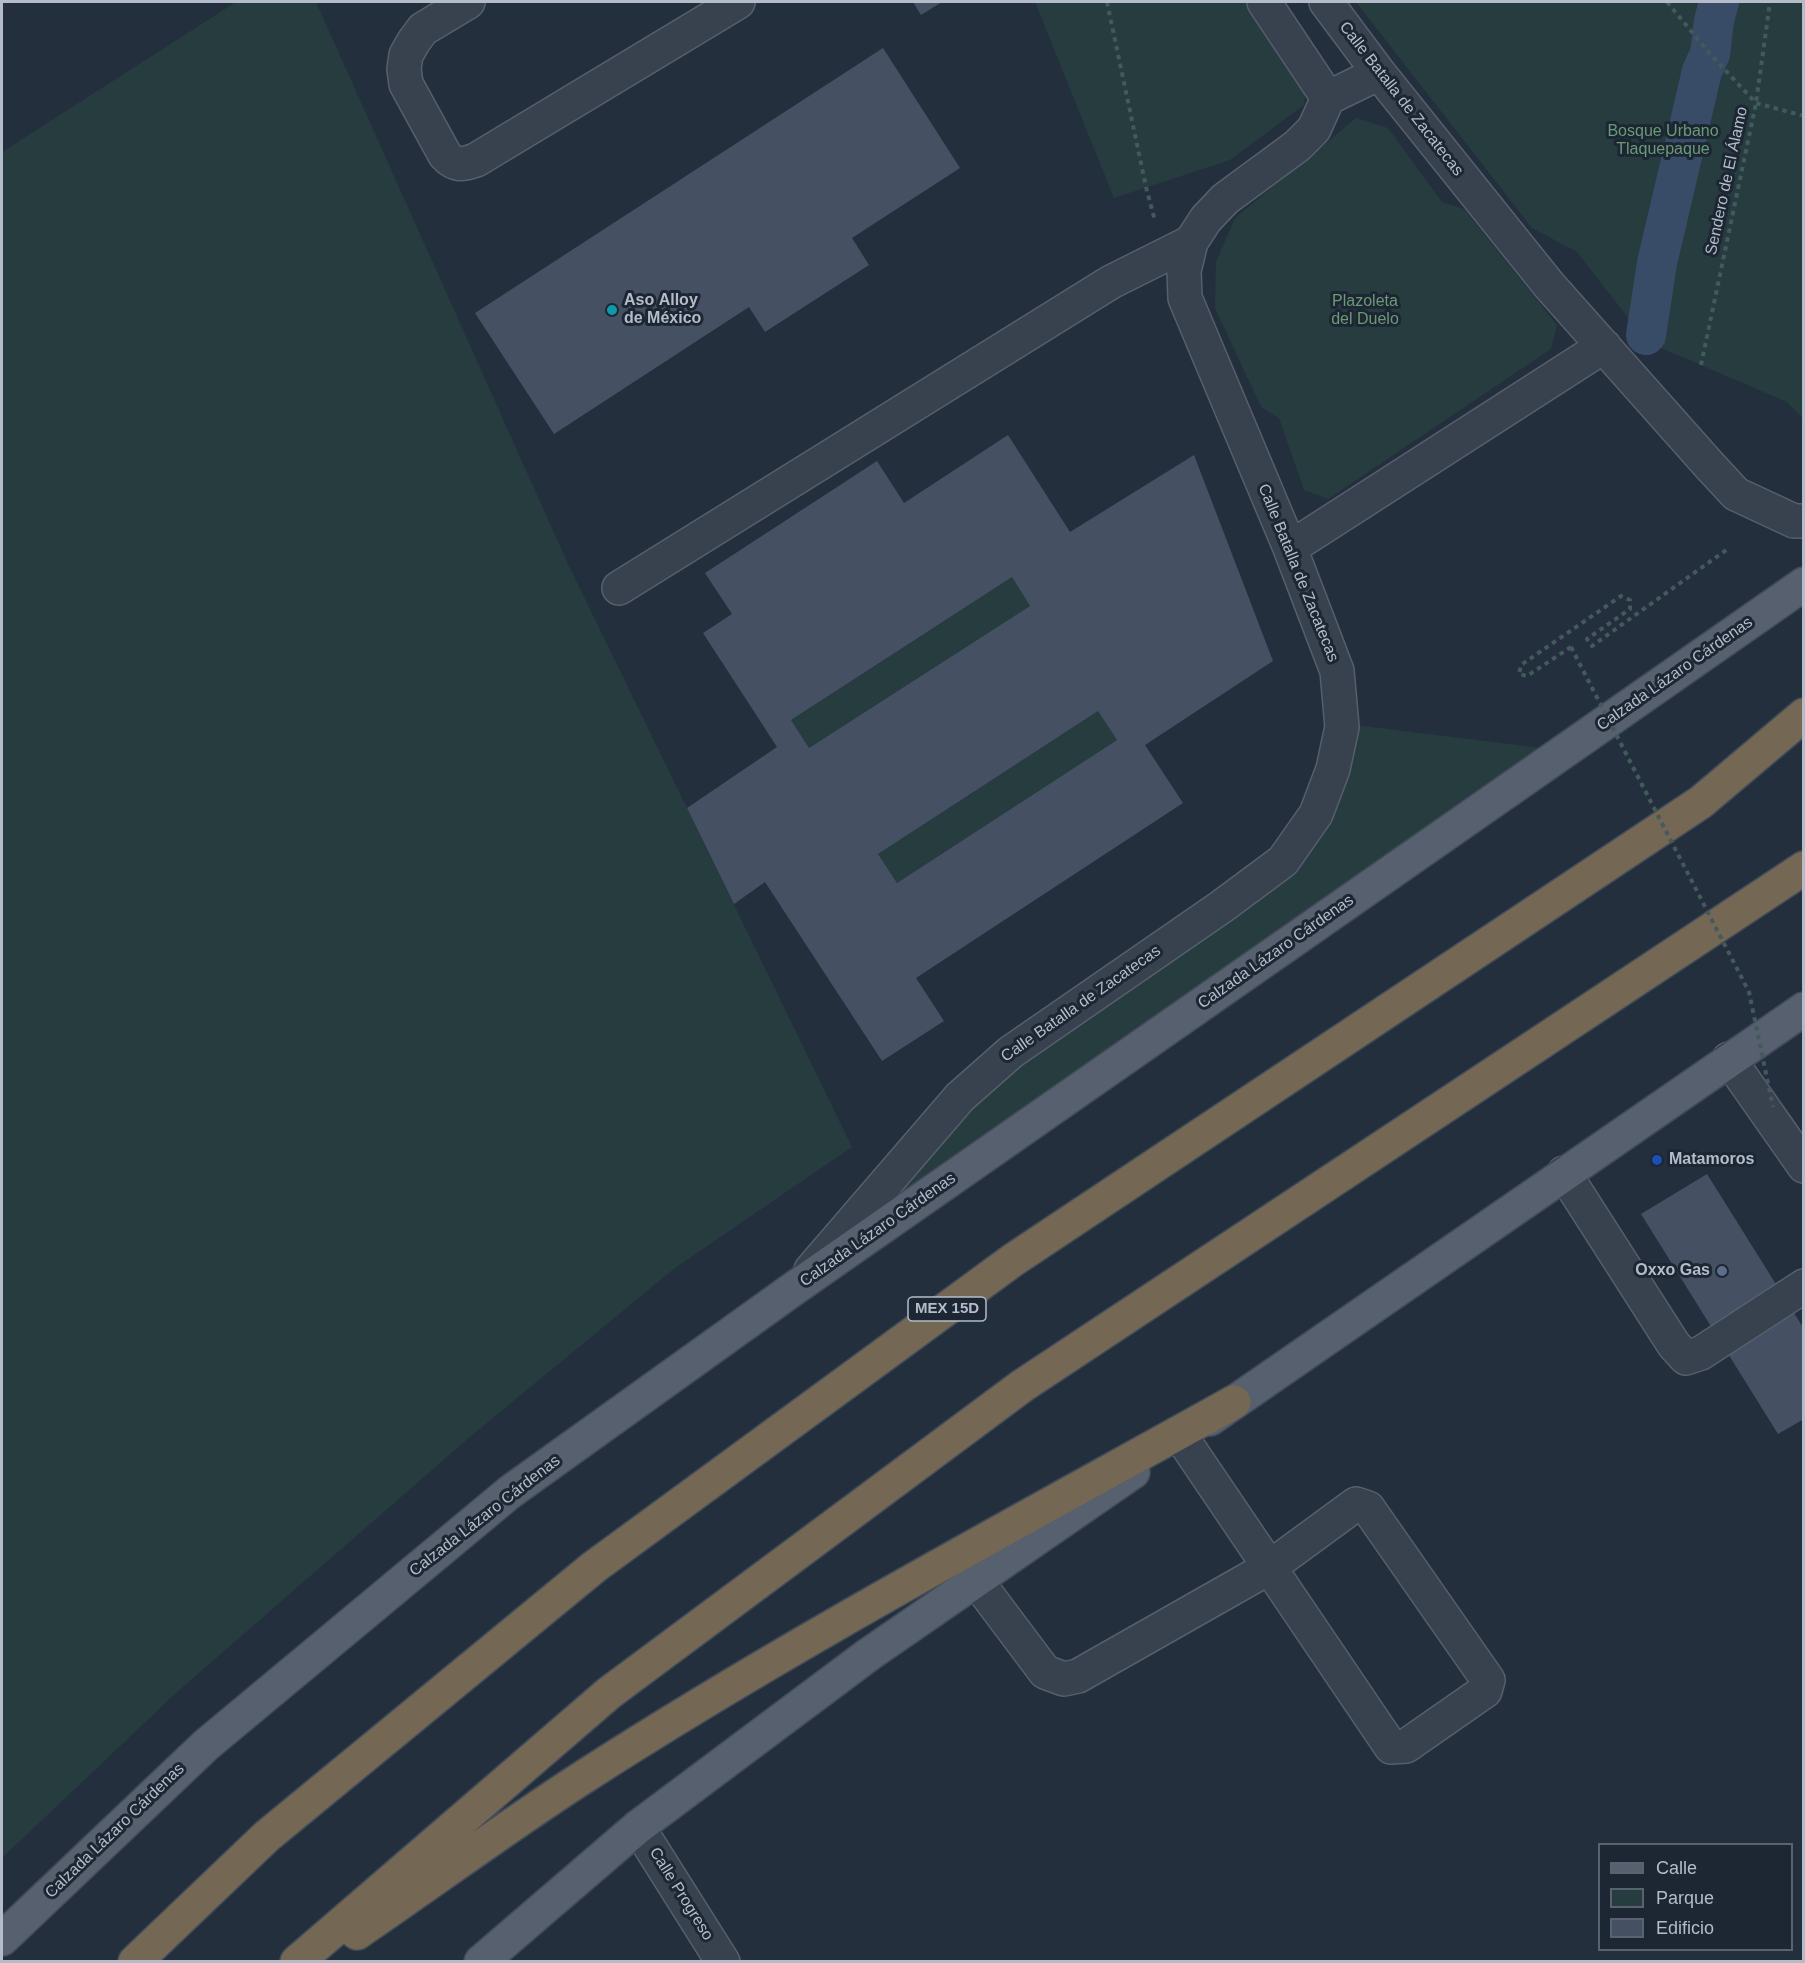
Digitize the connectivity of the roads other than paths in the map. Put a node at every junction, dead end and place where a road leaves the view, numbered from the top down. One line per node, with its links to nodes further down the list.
1 (468, 2): 2 (street)
2 (738, 2)
3 (1264, 2): 6 (street)
4 (1326, 2): 5 (street, Calle Batalla de Zacatecas)
5 (1379, 73): 6 (street); 8 (street, Calle Batalla de Zacatecas)
6 (1328, 98): 7 (street, Calle Batalla de Zacatecas)
7 (1177, 248): 10 (street, Calle Batalla de Zacatecas); 12 (street)
8 (1604, 346): 9 (street, Calle Batalla de Zacatecas); 10 (street)
9 (1803, 522)
10 (1290, 548): 20 (street, Calle Batalla de Zacatecas)
11 (1803, 584): 20 (main road, Calzada Lázaro Cárdenas)
12 (619, 588)
13 (1803, 715): 27 (highway, MEX 15D)
14 (1803, 868): 28 (highway)
15 (1803, 1009): 16 (main road)
16 (1729, 1059): 17 (street); 18 (main road)
17 (1803, 1166)
18 (1564, 1173): 19 (street); 21 (main road)
19 (1803, 1286)
20 (796, 1287): 26 (main road, Calzada Lázaro Cárdenas)
21 (1234, 1402): 22 (main road); 29 (highway)
22 (1182, 1438): 23 (street); 24 (main road)
23 (1270, 1567): 23 (street); 24 (street)
24 (976, 1580): 25 (main road)
25 (638, 1827): 30 (main road); 31 (street, Calle Progreso)
26 (2, 1939)
27 (135, 1962)
28 (297, 1962)
29 (316, 1962)
30 (481, 1962)
31 (723, 1962)

